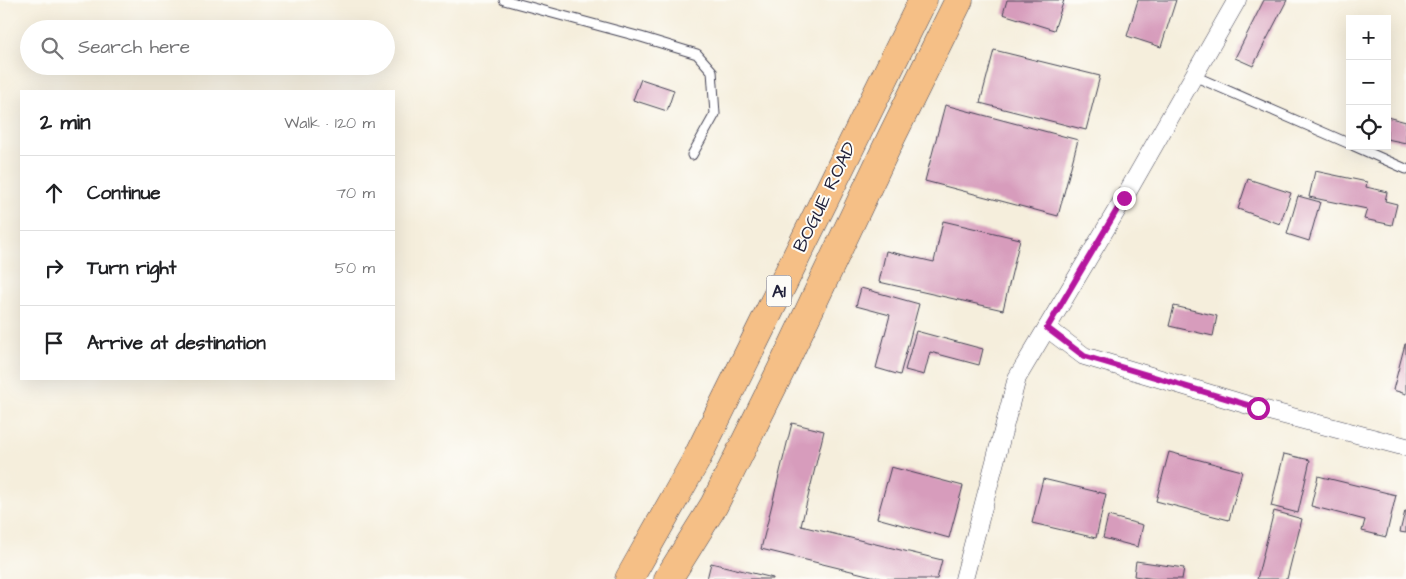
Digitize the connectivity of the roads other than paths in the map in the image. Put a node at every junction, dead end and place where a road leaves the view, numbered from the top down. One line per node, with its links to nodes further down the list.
1 (504, 0): 8 (lane)
2 (923, 0): 12 (main road, BOGUE ROAD / A1)
3 (959, 0): 13 (main road, BOGUE ROAD / A1)
4 (1237, 0): 5 (street)
5 (1194, 76): 6 (lane); 10 (street)
6 (1346, 142)
7 (1363, 150): 9 (lane)
8 (692, 155)
9 (1406, 170)
10 (1047, 328): 11 (street); 14 (street)
11 (1406, 447)
12 (629, 579)
13 (668, 579)
14 (964, 579)

